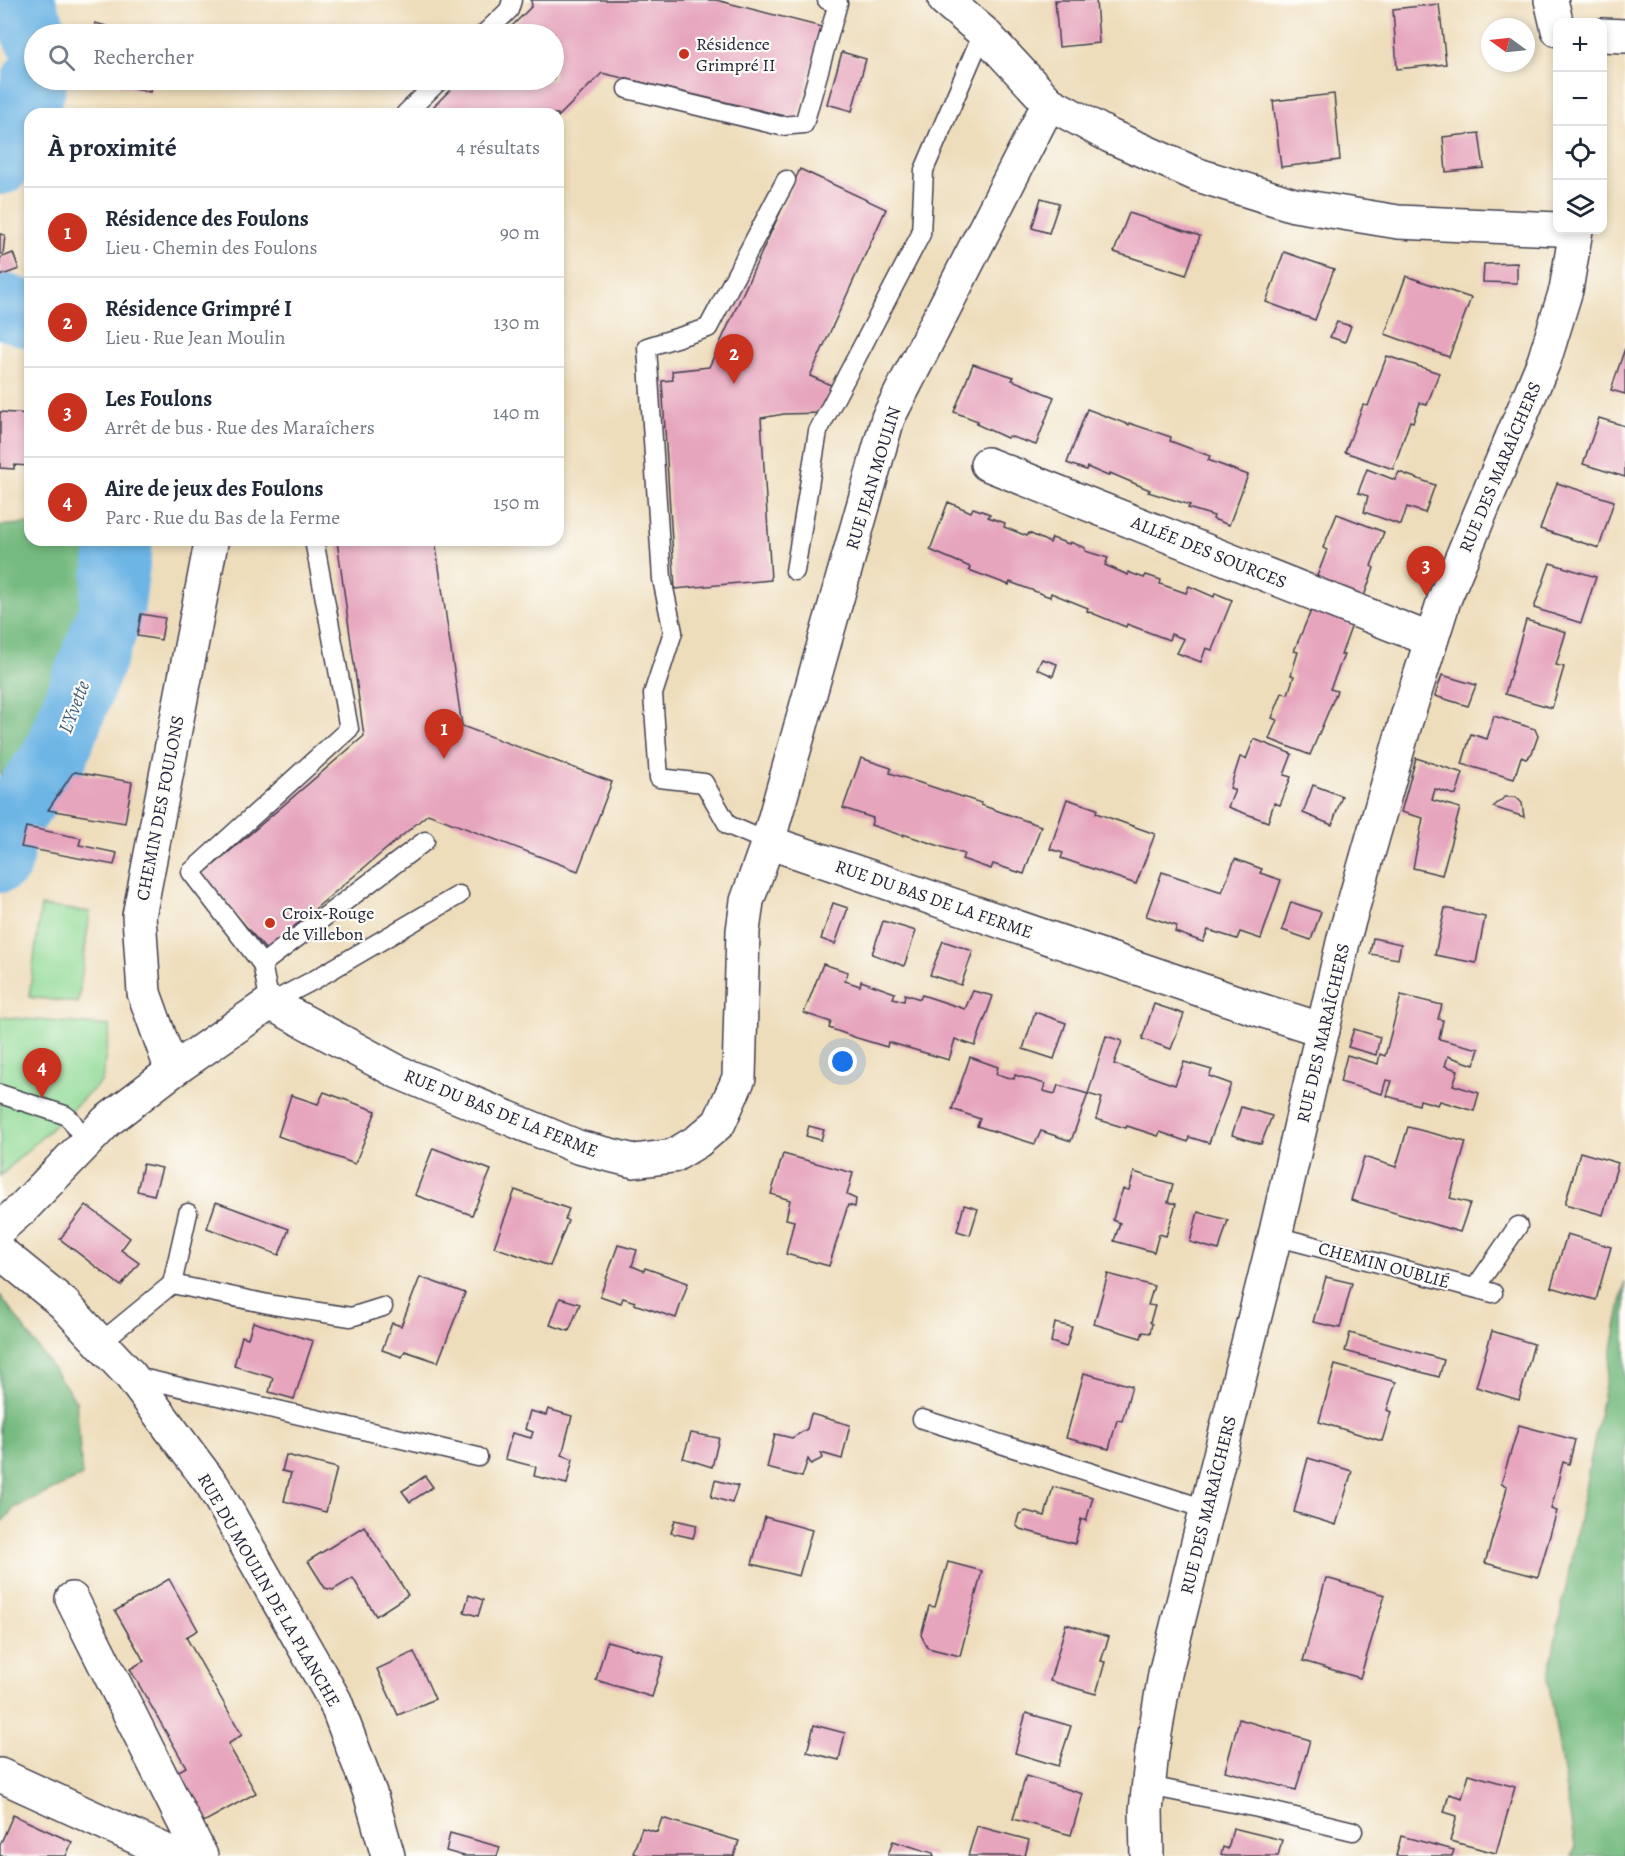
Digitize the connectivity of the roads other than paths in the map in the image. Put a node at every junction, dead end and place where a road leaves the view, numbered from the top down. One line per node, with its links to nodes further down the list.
1 (512, 0): 6 (lane)
2 (827, 0): 10 (lane)
3 (945, 0): 7 (street)
4 (1551, 0): 5 (street)
5 (1555, 18)
6 (494, 24)
7 (983, 32): 12 (street); 20 (lane)
8 (1607, 34): 9 (street)
9 (1625, 36)
10 (627, 89)
11 (430, 90): 13 (lane)
12 (1049, 103): 15 (street); 23 (street, RUE JEAN MOULIN)
13 (411, 108)
14 (786, 180): 23 (lane)
15 (1553, 229)
16 (1575, 234): 21 (street, RUE DES MARAÎCHERS)
17 (987, 464): 21 (street, ALLÉE DES SOURCES)
18 (211, 546): 28 (street, CHEMIN DES FOULONS)
19 (315, 546): 25 (lane)
20 (795, 570)
21 (1431, 639): 27 (street, RUE DES MARAÎCHERS)
22 (425, 841): 25 (lane)
23 (768, 842): 26 (street, RUE DU BAS DE LA FERME); 27 (street, RUE DU BAS DE LA FERME)
24 (459, 895): 26 (lane)
25 (262, 964): 26 (lane)
26 (270, 1003): 28 (street)
27 (1323, 1030): 34 (street, RUE DES MARAÎCHERS)
28 (172, 1071): 30 (street)
29 (0, 1094): 30 (lane)
30 (86, 1142): 33 (street)
31 (188, 1213): 36 (lane)
32 (1518, 1226): 34 (lane, CHEMIN OUBLIÉ)
33 (0, 1228)
34 (1275, 1236): 42 (street, RUE DES MARAÎCHERS)
35 (0, 1252): 38 (street, RUE DU MOULIN DE LA PLANCHE)
36 (172, 1284): 37 (lane); 38 (lane)
37 (382, 1307)
38 (100, 1343): 39 (street, RUE DU MOULIN DE LA PLANCHE)
39 (131, 1376): 41 (lane); 49 (street, RUE DU MOULIN DE LA PLANCHE)
40 (922, 1419): 42 (lane)
41 (478, 1457)
42 (1206, 1509): 45 (street, RUE DES MARAÎCHERS)
43 (72, 1599): 48 (street)
44 (0, 1775): 47 (street)
45 (1149, 1786): 46 (lane); 50 (street, RUE DES MARAÎCHERS)
46 (1353, 1831)
47 (177, 1856)
48 (201, 1856)
49 (388, 1856)
50 (1148, 1856)

